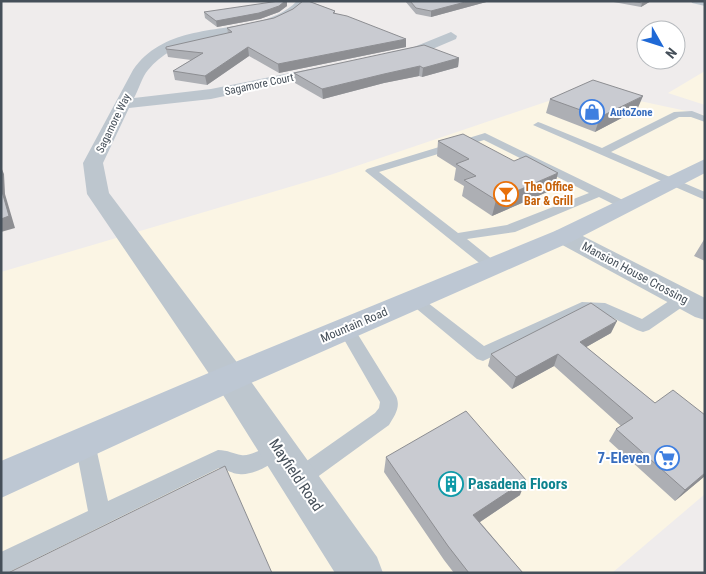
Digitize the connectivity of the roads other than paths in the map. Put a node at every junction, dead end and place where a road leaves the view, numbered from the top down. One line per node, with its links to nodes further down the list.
1 (303, 1): 7 (street, Sagamore Way)
2 (696, 1): 3 (street)
3 (705, 3)
4 (451, 36): 5 (street)
5 (380, 58)
6 (343, 66): 7 (street, Sagamore Court)
7 (122, 104): 21 (street, Sagamore Way)
8 (705, 119): 10 (lane)
9 (538, 125): 10 (lane)
10 (602, 152): 12 (lane)
11 (705, 165): 12 (main road, Mountain Road)
12 (671, 182): 13 (lane); 14 (main road, Mountain Road)
13 (705, 196)
14 (612, 199): 15 (main road, Mountain Road); 16 (lane); 16 (lane)
15 (564, 236): 17 (main road, Mountain Road); 19 (street, Mansion House Crossing)
16 (455, 237): 17 (lane)
17 (492, 267): 18 (main road, Mountain Road)
18 (414, 300): 19 (lane); 20 (main road, Mountain Road)
19 (694, 304)
20 (346, 329): 21 (main road, Mountain Road); 23 (lane)
21 (230, 378): 22 (main road, Mountain Road); 23 (street, Mayfield Road)
22 (85, 443): 24 (main road, Mountain Road); 25 (lane)
23 (288, 464): 25 (lane); 27 (street, Mayfield Road)
24 (1, 480)
25 (100, 516): 26 (lane)
26 (1, 564)
27 (361, 573)

